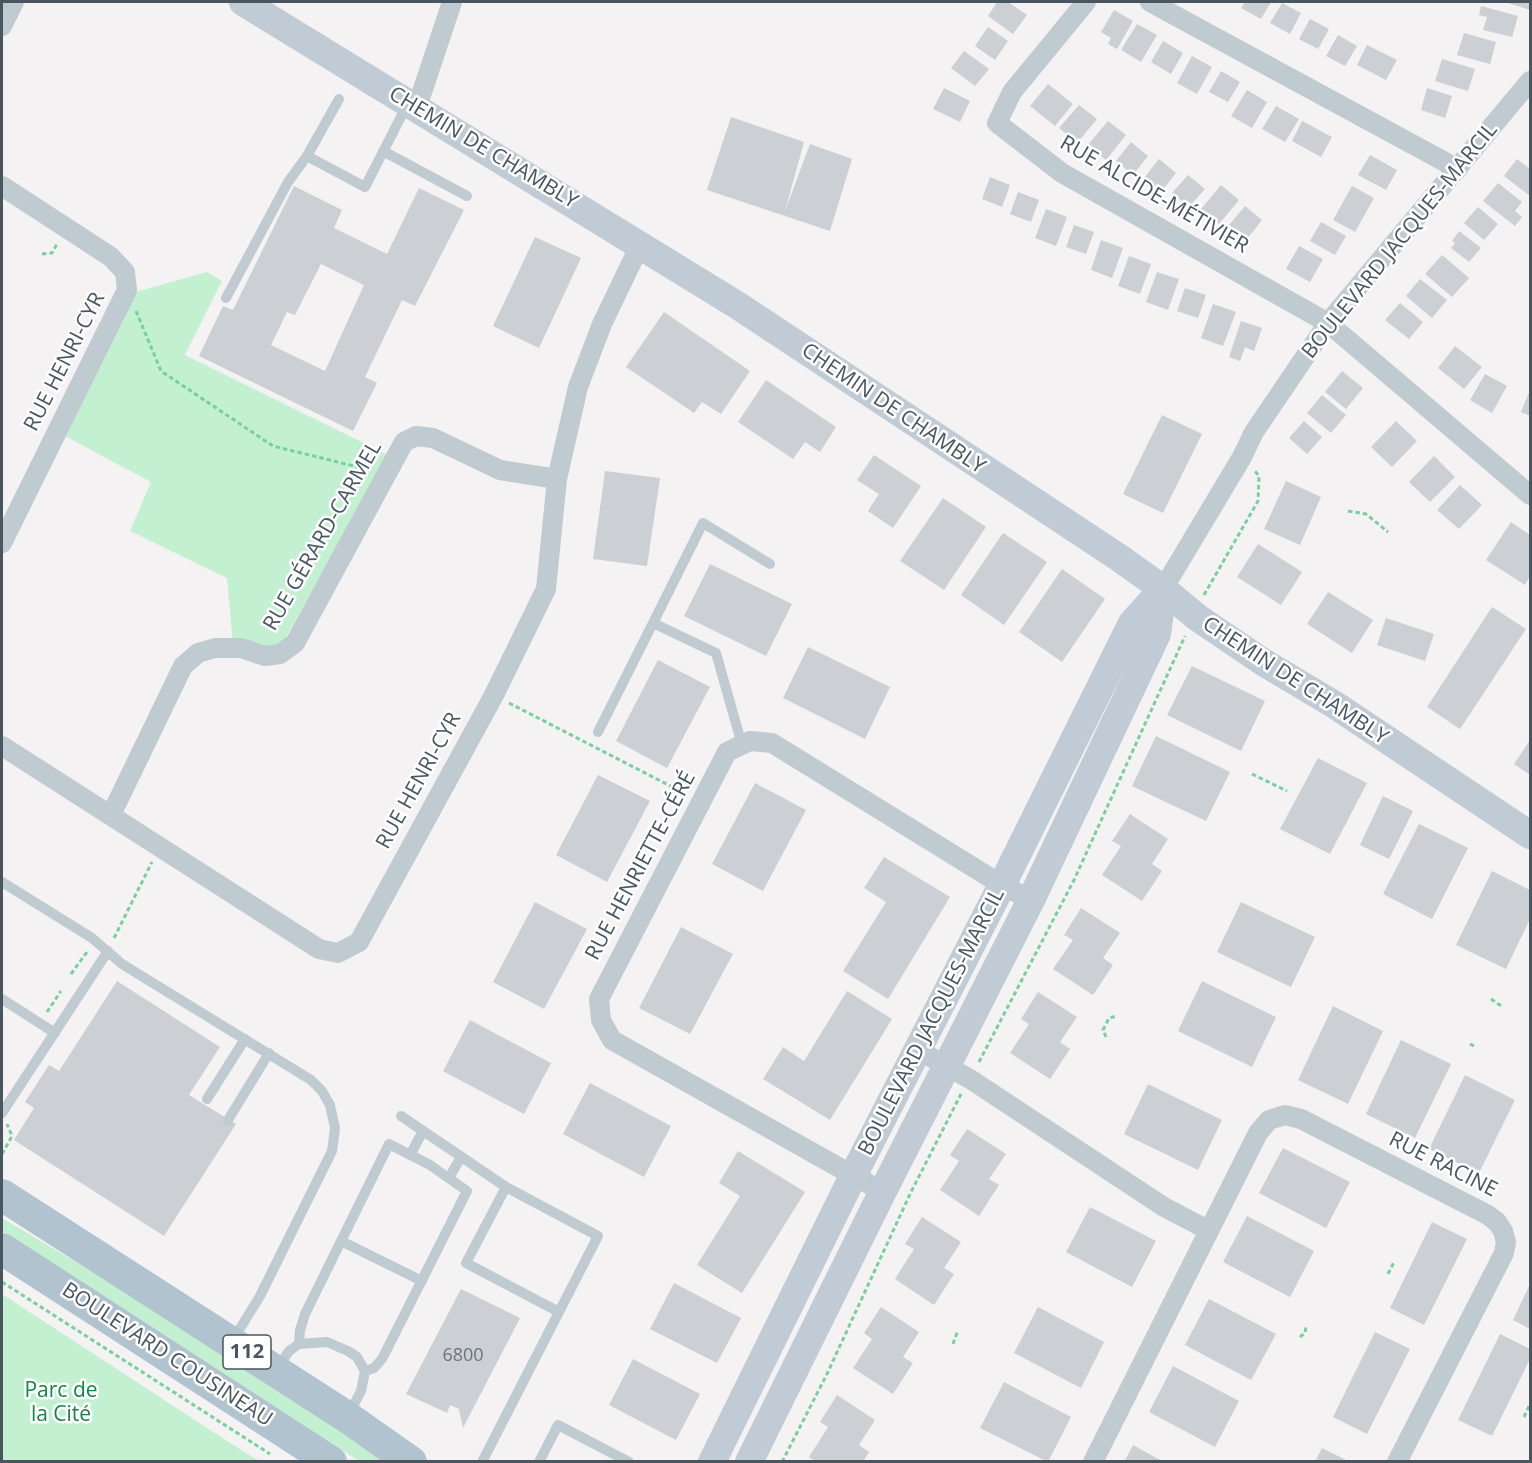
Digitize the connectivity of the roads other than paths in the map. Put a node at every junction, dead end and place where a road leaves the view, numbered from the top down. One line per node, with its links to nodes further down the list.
1 (14, 2): 6 (street)
2 (243, 2): 9 (street, CHEMIN DE CHAMBLY)
3 (452, 2): 9 (street)
4 (1086, 2): 17 (street, RUE ALCIDE-MÉTIVIER)
5 (1150, 2): 12 (street)
6 (2, 26)
7 (1530, 81): 12 (street, BOULEVARD JACQUES-MARCIL)
8 (339, 99): 11 (lane)
9 (412, 105): 10 (lane); 15 (street, CHEMIN DE CHAMBLY)
10 (383, 151): 11 (lane); 14 (lane)
11 (307, 156): 16 (lane)
12 (1458, 169): 17 (street, BOULEVARD JACQUES-MARCIL)
13 (2, 186): 20 (street, RUE HENRI-CYR)
14 (467, 196)
15 (640, 245): 18 (street, RUE HENRI-CYR); 22 (street, CHEMIN DE CHAMBLY)
16 (225, 298)
17 (1328, 324): 19 (street); 22 (street, BOULEVARD JACQUES-MARCIL)
18 (558, 479): 27 (street, RUE GÉRARD-CARMEL); 27 (street, RUE HENRI-CYR)
19 (1530, 495)
20 (2, 543)
21 (770, 564): 23 (lane)
22 (1163, 589): 28 (street, CHEMIN DE CHAMBLY); 30 (street, BOULEVARD JACQUES-MARCIL); 31 (street, BOULEVARD JACQUES-MARCIL)
23 (653, 623): 24 (lane); 25 (lane)
24 (598, 732)
25 (742, 745): 30 (street); 46 (street, RUE HENRIETTE-CÉRÉ)
26 (2, 746): 27 (street, RUE HENRI-CYR)
27 (111, 815)
28 (1530, 835)
29 (2, 882): 32 (lane)
30 (1002, 885): 31 (street); 36 (street, BOULEVARD JACQUES-MARCIL)
31 (1031, 900): 38 (street, BOULEVARD JACQUES-MARCIL)
32 (108, 951): 34 (lane); 35 (lane)
33 (2, 999): 34 (lane)
34 (55, 1033): 40 (lane)
35 (244, 1039): 37 (lane); 39 (lane)
36 (918, 1050): 38 (street); 46 (street, BOULEVARD JACQUES-MARCIL)
37 (269, 1053): 42 (lane); 56 (lane)
38 (958, 1072): 49 (street, BOULEVARD JACQUES-MARCIL); 51 (street)
39 (207, 1099)
40 (2, 1113)
41 (401, 1116): 43 (lane)
42 (228, 1120)
43 (423, 1131): 44 (lane); 45 (lane)
44 (410, 1155): 47 (lane); 52 (lane)
45 (461, 1157): 47 (lane); 48 (lane)
46 (854, 1174): 49 (street, RUE HENRIETTE-CÉRÉ); 66 (street, BOULEVARD JACQUES-MARCIL)
47 (449, 1178): 54 (lane)
48 (506, 1187): 55 (lane); 55 (lane)
49 (882, 1192): 67 (street, BOULEVARD JACQUES-MARCIL)
50 (2, 1195): 56 (main road, 112)
51 (1208, 1230): 68 (street, RUE RACINE); 69 (street, RUE RACINE)
52 (341, 1241): 54 (lane); 57 (lane)
53 (2, 1249): 61 (main road, BOULEVARD COUSINEAU / 112)
54 (422, 1281): 59 (lane)
55 (559, 1312): 63 (lane)
56 (231, 1343): 58 (main road, 112)
57 (299, 1344): 58 (lane); 59 (lane)
58 (275, 1371): 60 (main road, 112)
59 (365, 1371): 60 (lane)
60 (347, 1417): 62 (main road, 112)
61 (331, 1461)
62 (411, 1461)
63 (482, 1461)
64 (539, 1461): 65 (lane)
65 (629, 1461)
66 (712, 1461)
67 (749, 1461)
68 (1093, 1461)
69 (1397, 1461)

